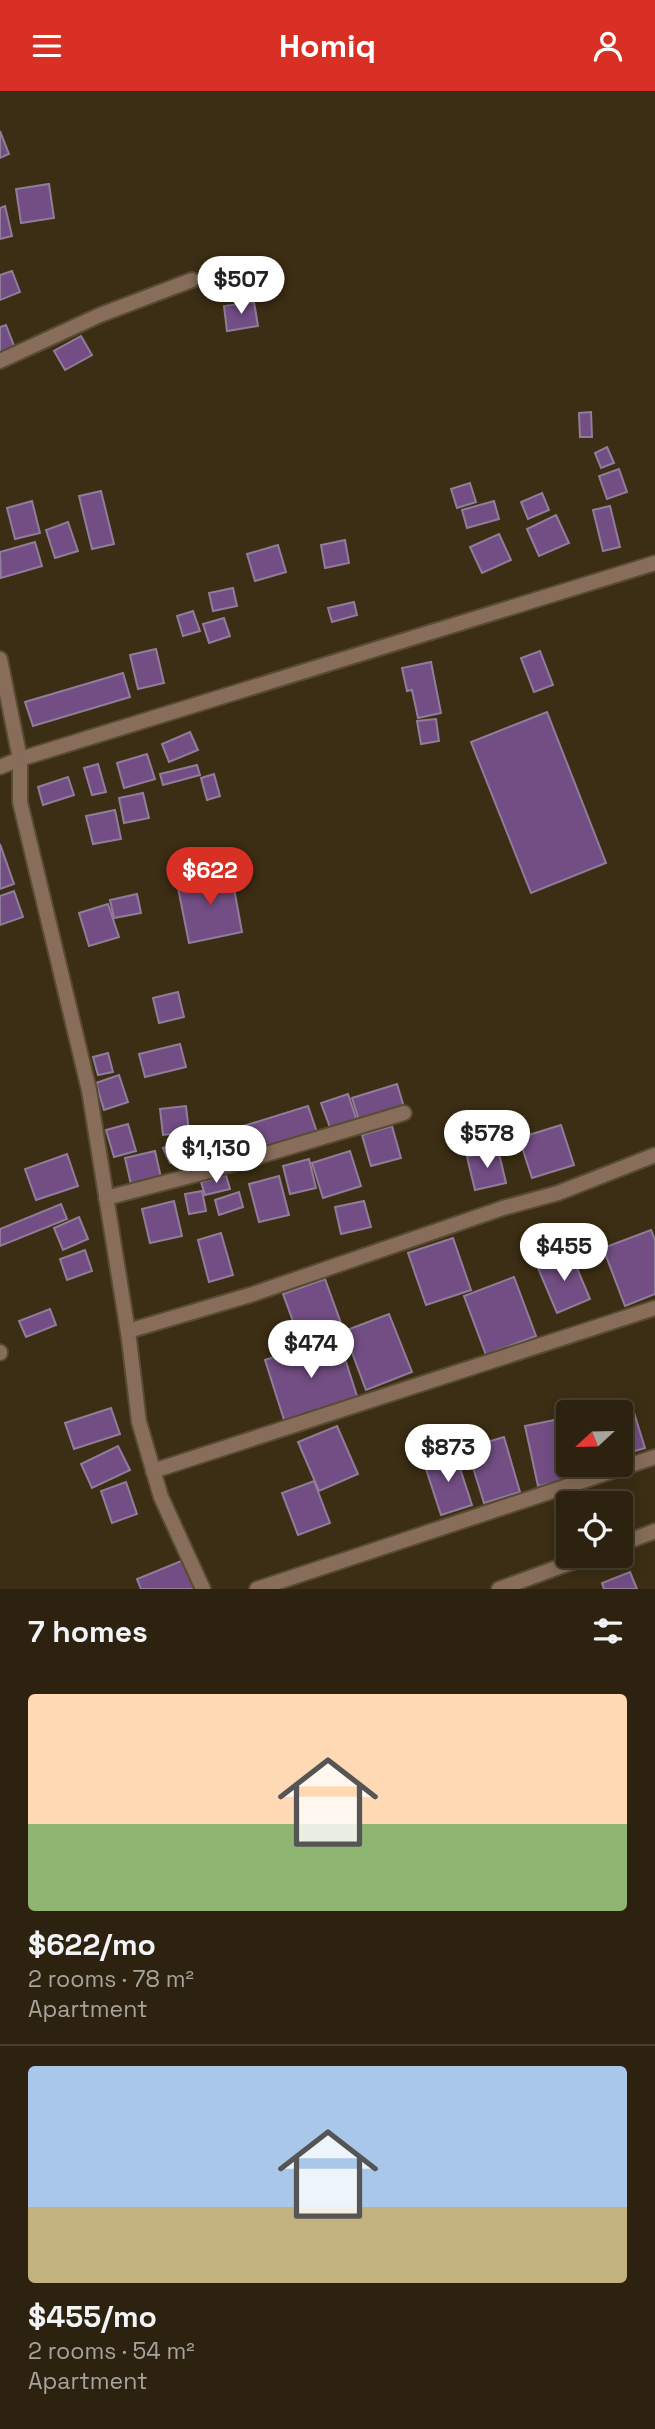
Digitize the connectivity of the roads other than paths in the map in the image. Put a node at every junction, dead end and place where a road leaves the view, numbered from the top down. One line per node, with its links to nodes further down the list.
1 (192, 280): 2 (street)
2 (0, 361)
3 (655, 563): 5 (street)
4 (0, 659): 5 (street)
5 (20, 759): 6 (street); 9 (street)
6 (0, 767)
7 (404, 1113): 9 (street)
8 (655, 1155): 11 (street)
9 (106, 1198): 11 (street)
10 (655, 1308): 13 (street)
11 (128, 1331): 13 (street)
12 (655, 1457): 18 (street)
13 (153, 1471): 17 (street)
14 (655, 1531): 15 (street)
15 (633, 1539)
16 (556, 1568): 19 (street)
17 (203, 1589)
18 (257, 1589)
19 (499, 1589)

